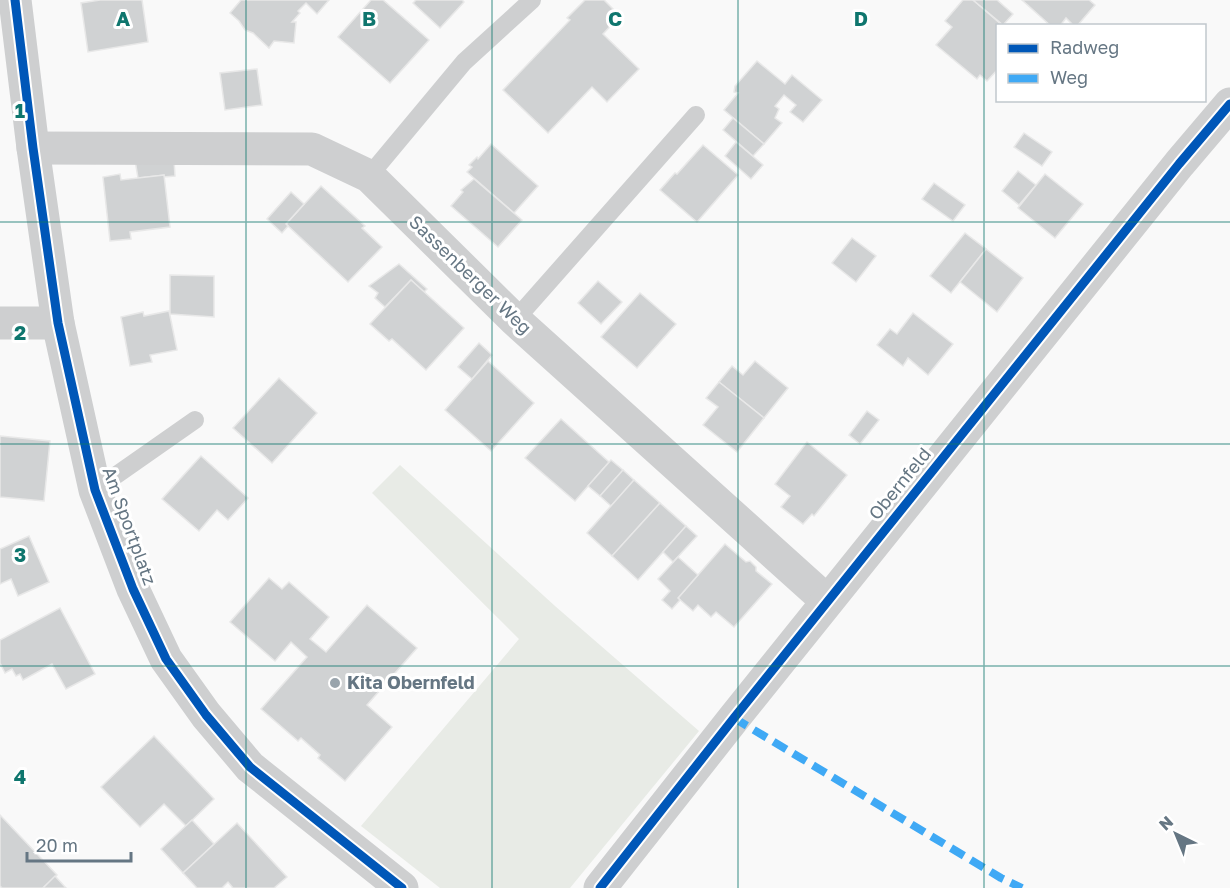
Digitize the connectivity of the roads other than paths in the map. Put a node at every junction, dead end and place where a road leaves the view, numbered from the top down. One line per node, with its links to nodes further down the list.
1 (15, 0): 5 (street, Am Sportplatz)
2 (532, 0): 6 (lane)
3 (1230, 104): 12 (street, Obernfeld)
4 (696, 115): 7 (lane)
5 (33, 148): 6 (street, Sassenberger Weg); 9 (street, Am Sportplatz)
6 (369, 176): 7 (street, Sassenberger Weg)
7 (515, 320): 12 (street, Sassenberger Weg)
8 (0, 323): 9 (street)
9 (58, 323): 11 (street, Am Sportplatz)
10 (195, 420): 11 (lane)
11 (95, 490): 13 (street, Am Sportplatz)
12 (828, 601): 14 (street, Obernfeld)
13 (402, 888)
14 (600, 888)

